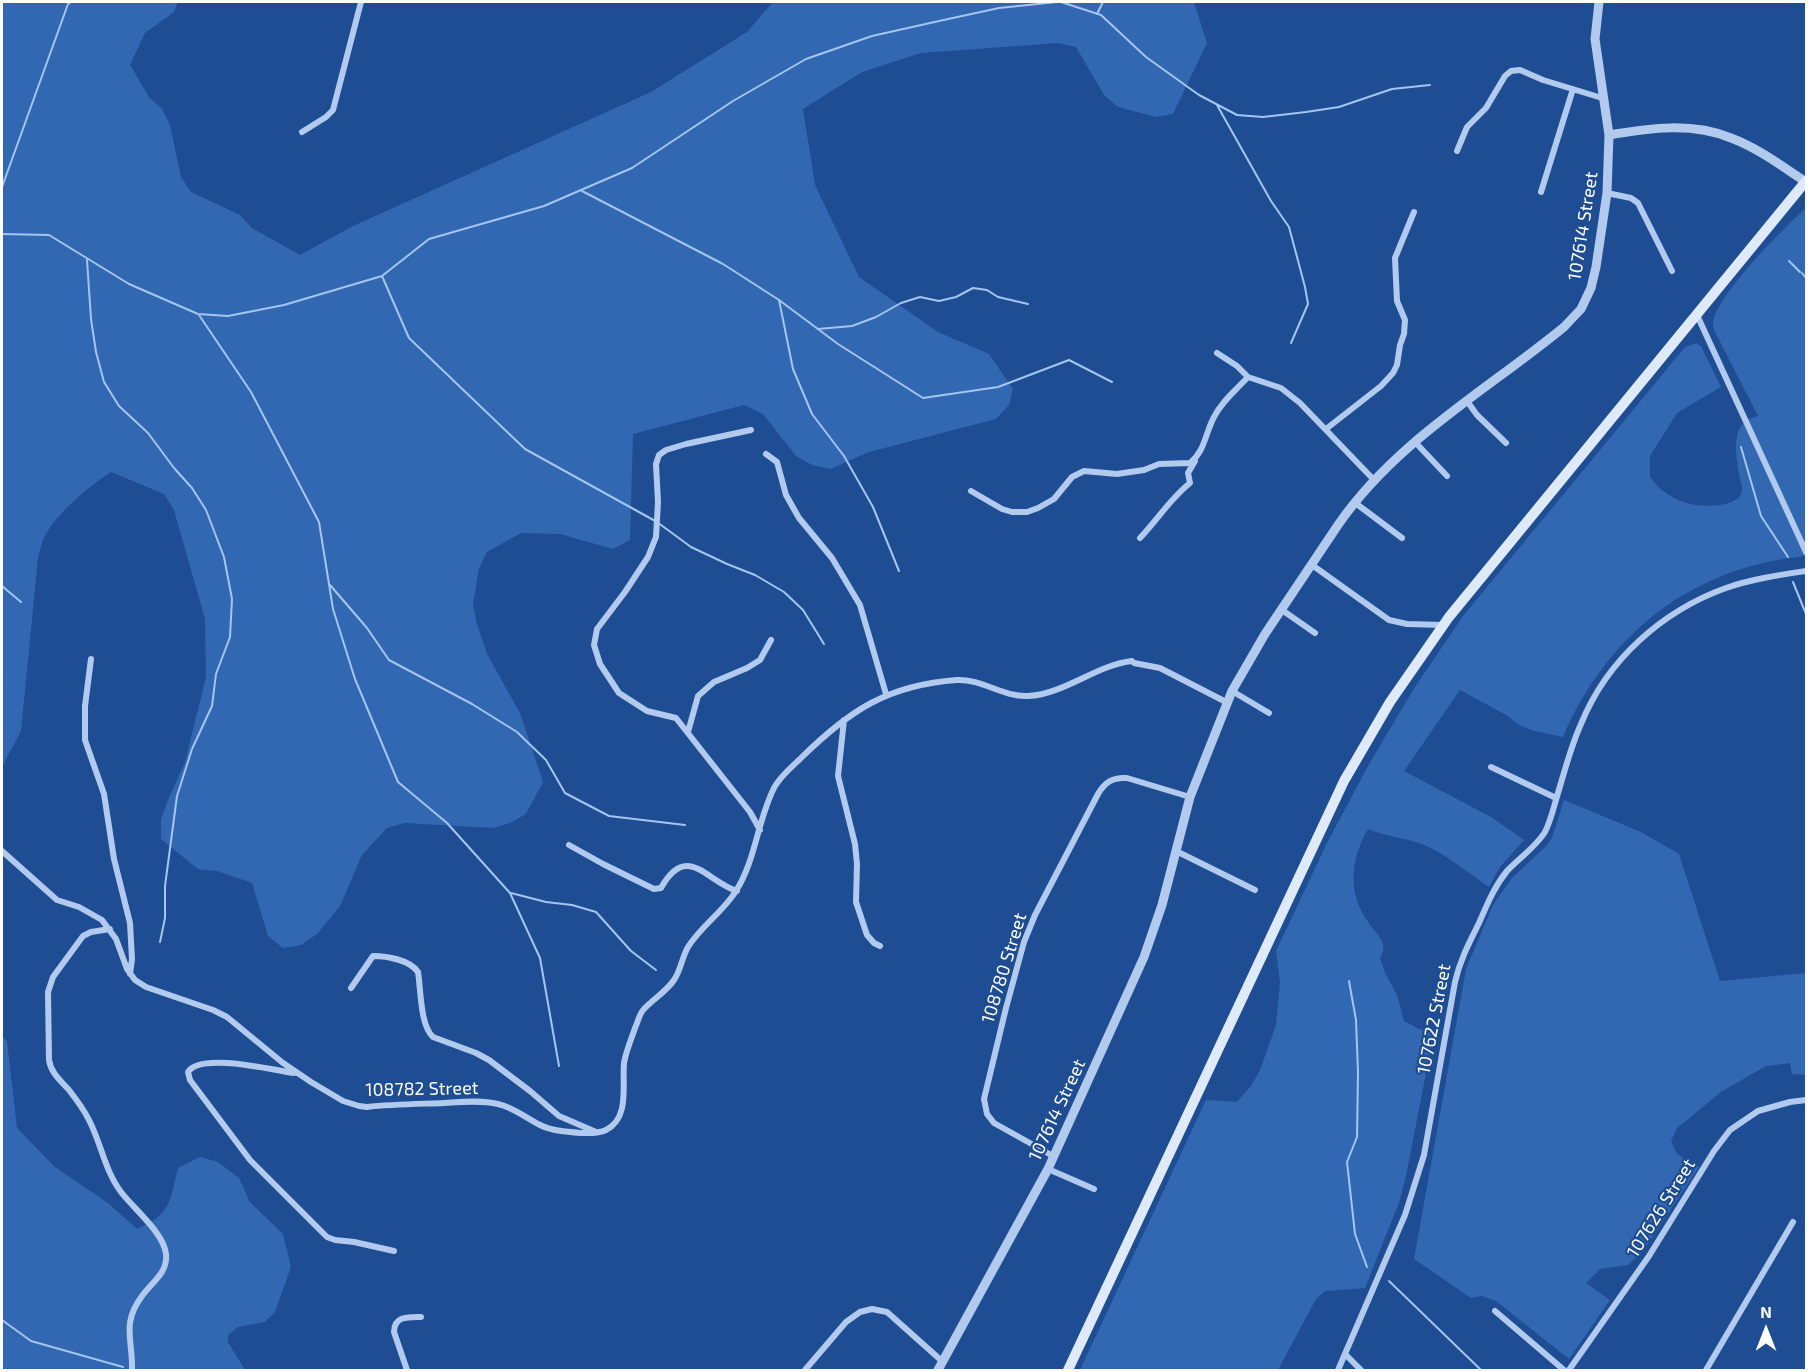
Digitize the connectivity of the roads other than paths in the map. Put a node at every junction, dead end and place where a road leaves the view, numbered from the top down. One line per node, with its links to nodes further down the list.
1 (361, 2): 5 (street)
2 (1599, 2): 4 (street, 107614 Street)
3 (1573, 89): 4 (street); 7 (street); 9 (street)
4 (1602, 98): 6 (street, 107614 Street)
5 (302, 132)
6 (1609, 135): 8 (street); 10 (street, 107614 Street)
7 (1457, 151)
8 (1806, 182): 13 (main road)
9 (1541, 192)
10 (1607, 193): 12 (street); 16 (street, 107614 Street)
11 (1414, 212): 17 (street)
12 (1672, 271)
13 (1697, 315): 29 (street); 33 (main road)
14 (1217, 353): 15 (street)
15 (1248, 377): 17 (street); 22 (street)
16 (1467, 401): 19 (street, 107614 Street); 20 (street)
17 (1326, 429): 24 (street)
18 (751, 430): 42 (street)
19 (1415, 442): 23 (street); 24 (street, 107614 Street)
20 (1506, 443)
21 (766, 454): 38 (street)
22 (1197, 458): 25 (street); 27 (street)
23 (1447, 476)
24 (1374, 480): 26 (street, 107614 Street)
25 (971, 491)
26 (1354, 502): 28 (street); 30 (street, 107614 Street)
27 (1140, 538)
28 (1402, 538)
29 (1806, 552)
30 (1312, 565): 32 (street, 107614 Street); 33 (street)
31 (1806, 571): 45 (street, 107622 Street)
32 (1282, 610): 34 (street); 37 (street, 107614 Street)
33 (1443, 625): 71 (main road)
34 (1315, 633)
35 (771, 640): 42 (street)
36 (91, 659): 54 (street)
37 (1232, 691): 39 (street, 107614 Street); 40 (street)
38 (886, 694): 39 (street); 41 (street)
39 (1226, 702): 44 (street, 107614 Street)
40 (1269, 712)
41 (844, 720): 46 (street); 53 (street)
42 (688, 732): 46 (street)
43 (1491, 767): 45 (street)
44 (1190, 797): 49 (street, 107614 Street); 59 (street, 108780 Street)
45 (1556, 798): 66 (street, 107622 Street)
46 (760, 830): 51 (street)
47 (569, 845): 51 (street)
48 (2, 851): 52 (street)
49 (1176, 851): 50 (street); 59 (street, 107614 Street)
50 (1255, 890)
51 (736, 891): 58 (street)
52 (110, 929): 54 (street); 68 (street)
53 (880, 946)
54 (130, 974): 56 (street, 108782 Street)
55 (351, 988): 58 (street)
56 (298, 1073): 58 (street, 108782 Street); 63 (street)
57 (1806, 1100): 75 (street, 107626 Street)
58 (597, 1133)
59 (1053, 1156): 60 (street, 107614 Street)
60 (1048, 1169): 61 (street); 67 (street, 107614 Street)
61 (1094, 1189)
62 (1793, 1222): 76 (street)
63 (394, 1251)
64 (1495, 1311): 74 (street)
65 (421, 1317): 69 (street)
66 (1345, 1354): 72 (street, 107622 Street); 73 (street)
67 (941, 1366): 70 (street)
68 (132, 1371)
69 (407, 1371)
70 (805, 1371)
71 (1068, 1371)
72 (1338, 1371)
73 (1361, 1371)
74 (1564, 1371)
75 (1569, 1371)
76 (1706, 1371)

